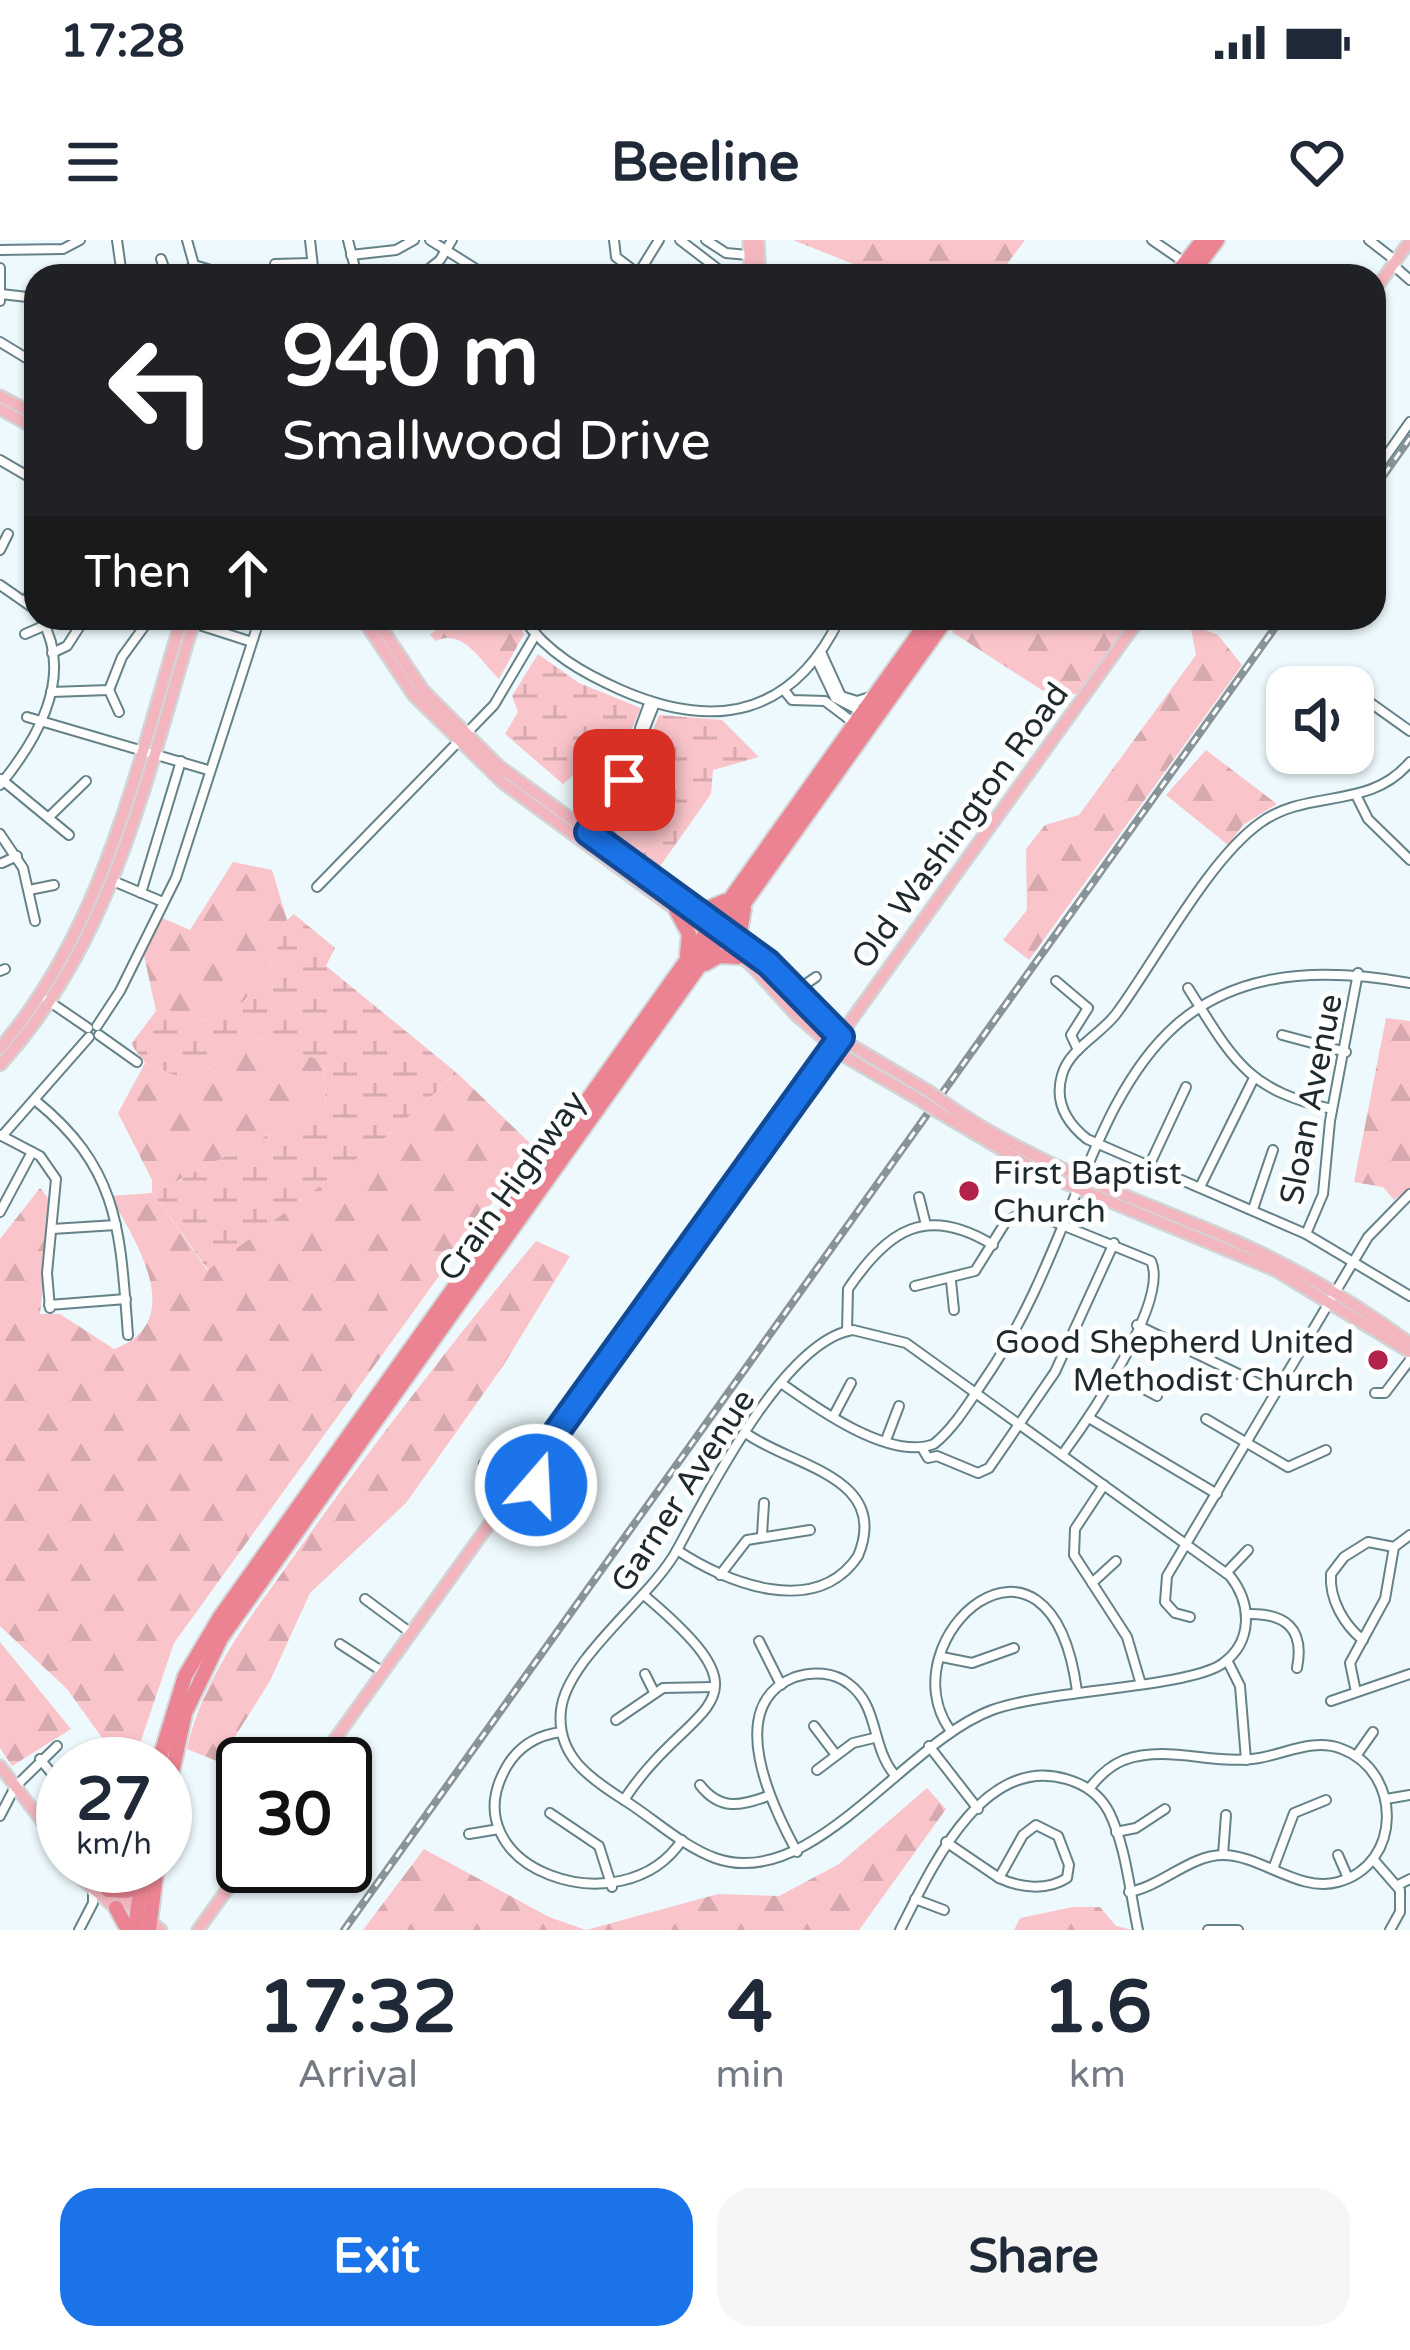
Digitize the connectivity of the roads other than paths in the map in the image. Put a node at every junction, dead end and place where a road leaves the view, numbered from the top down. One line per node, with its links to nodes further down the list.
1 (80, 240): 14 (street)
2 (310, 240): 20 (street)
3 (348, 240): 16 (street)
4 (414, 240): 16 (street)
5 (430, 240): 15 (street)
6 (452, 240): 15 (street)
7 (680, 240): 19 (street)
8 (706, 240): 13 (street)
9 (753, 240): 17 (main road)
10 (1152, 240): 29 (street)
11 (1369, 240): 21 (street)
12 (1409, 244): 21 (main road)
13 (717, 248): 17 (street); 19 (street)
14 (0, 250)
15 (446, 252): 25 (street); 26 (street)
16 (351, 255): 24 (street)
17 (748, 255): 28 (main road)
18 (161, 259): 22 (street)
19 (710, 261): 27 (street)
20 (311, 263): 23 (street)
21 (1394, 263): 31 (main road); 32 (street)
22 (163, 264)
23 (293, 264)
24 (354, 264)
25 (433, 264)
26 (466, 264)
27 (713, 264)
28 (749, 264)
29 (1181, 264)
30 (0, 271): 33 (street)
31 (1386, 274)
32 (1410, 280)
33 (1, 297)
34 (1410, 422): 35 (street)
35 (1386, 456)
36 (8, 534): 37 (street)
37 (0, 550)
38 (31, 630): 52 (street)
39 (46, 630): 55 (street)
40 (77, 630): 55 (street)
41 (142, 630): 58 (street)
42 (187, 630): 70 (main road)
43 (218, 630): 54 (street)
44 (254, 630): 54 (street)
45 (370, 630): 69 (main road)
46 (383, 630): 69 (main road)
47 (533, 630): 53 (street)
48 (833, 630): 56 (street)
49 (921, 630): 57 (highway, Crain Highway)
50 (939, 630): 63 (highway, Crain Highway)
51 (1131, 630): 108 (main road, Old Washington Road)
52 (25, 634)
53 (536, 634): 61 (street); 69 (street)
54 (249, 641): 74 (street)
55 (52, 653): 59 (street)
56 (818, 655): 57 (street); 60 (street); 67 (street)
57 (880, 688): 67 (highway, Crain Highway)
58 (109, 690): 59 (street); 64 (street)
59 (51, 692): 66 (street)
60 (782, 692): 61 (street); 67 (street)
61 (653, 702): 80 (street)
62 (1374, 705): 68 (street)
63 (882, 710): 67 (street); 71 (highway, Crain Highway)
64 (119, 712)
65 (26, 717): 66 (street)
66 (43, 723): 70 (street); 75 (street)
67 (856, 723): 71 (street); 90 (highway, Crain Highway)
68 (1410, 731)
69 (462, 738): 80 (main road); 87 (street)
70 (147, 750): 72 (street); 85 (main road); 104 (main road)
71 (853, 750): 90 (highway, Crain Highway)
72 (181, 761): 74 (street); 89 (street)
73 (1410, 762): 77 (street)
74 (208, 770): 91 (street)
75 (1, 781): 78 (street)
76 (86, 781): 78 (street)
77 (1357, 796): 83 (street); 110 (street)
78 (49, 818): 81 (street)
79 (0, 834): 82 (street)
80 (582, 834): 92 (main road)
81 (69, 835)
82 (17, 856): 84 (street); 88 (street)
83 (1410, 860)
84 (2, 863)
85 (113, 881): 89 (street); 104 (main road)
86 (54, 885): 88 (street)
87 (317, 887)
88 (29, 890): 93 (street)
89 (141, 892): 91 (street)
90 (738, 900): 92 (highway); 94 (highway, Crain Highway); 95 (highway)
91 (163, 902): 106 (street)
92 (680, 907): 94 (main road); 96 (highway)
93 (35, 921)
94 (714, 932): 95 (main road); 96 (highway, Crain Highway); 99 (highway, Crain Highway)
95 (743, 953): 99 (highway); 103 (main road); 108 (main road)
96 (686, 961): 137 (highway, Crain Highway)
97 (1358, 973): 101 (street); 105 (street); 111 (street, Sloan Avenue)
98 (816, 977): 103 (street)
99 (688, 980): 137 (highway, Crain Highway)
100 (1056, 981): 110 (street)
101 (1410, 983)
102 (1188, 988): 105 (street)
103 (794, 992): 108 (main road)
104 (45, 999): 106 (street); 109 (main road); 113 (main road)
105 (1201, 1008): 114 (street); 119 (street)
106 (93, 1031): 112 (street); 116 (street)
107 (1282, 1035): 111 (street)
108 (838, 1043): 123 (main road, bridge); 169 (main road, Old Washington Road)
109 (0, 1048)
110 (1078, 1050): 119 (street)
111 (1346, 1052): 117 (street, Sloan Avenue)
112 (137, 1062)
113 (0, 1065)
114 (1253, 1080): 117 (street); 124 (street)
115 (1186, 1087): 122 (street)
116 (36, 1101): 118 (street); 130 (street)
117 (1332, 1109): 133 (street, Sloan Avenue)
118 (1, 1136): 121 (street)
119 (1096, 1144): 122 (street); 123 (street)
120 (1273, 1150): 127 (street)
121 (32, 1152): 128 (street); 132 (street)
122 (1149, 1166): 124 (street)
123 (1080, 1184): 129 (street); 141 (main road)
124 (1200, 1187): 127 (street)
125 (1410, 1194): 136 (street)
126 (919, 1197): 131 (street)
127 (1253, 1209): 133 (street)
128 (0, 1212)
129 (1064, 1223): 134 (street); 135 (street); 153 (street)
130 (116, 1225): 132 (street); 142 (street)
131 (926, 1225): 135 (street); 145 (street)
132 (52, 1229): 142 (street)
133 (1306, 1234): 136 (street)
134 (1114, 1243): 144 (street); 160 (street)
135 (993, 1245): 138 (street)
136 (1354, 1262): 140 (street); 141 (street)
137 (471, 1275): 157 (highway, Crain Highway)
138 (952, 1281): 139 (street); 143 (street)
139 (915, 1286)
140 (1409, 1292)
141 (1332, 1298): 147 (main road); 151 (street)
142 (125, 1299): 146 (street)
143 (954, 1310)
144 (1137, 1325): 148 (street); 151 (street)
145 (847, 1331): 149 (street, Garner Avenue); 153 (street)
146 (128, 1335)
147 (1410, 1352): 152 (street)
148 (1115, 1374): 154 (street); 158 (street)
149 (782, 1383): 156 (street); 161 (street, Garner Avenue)
150 (851, 1383): 156 (street)
151 (1276, 1392): 163 (street)
152 (1375, 1393)
153 (975, 1394): 160 (street); 164 (street)
154 (1157, 1396)
155 (899, 1406): 162 (street)
156 (832, 1417): 162 (street)
157 (370, 1418): 213 (highway, Crain Highway); 214 (highway, Crain Highway)
158 (1089, 1418): 166 (street); 170 (street)
159 (1206, 1419): 163 (street)
160 (1020, 1425): 164 (street); 166 (street)
161 (747, 1434): 180 (street, Garner Avenue); 184 (street)
162 (886, 1440): 164 (street)
163 (1246, 1443): 165 (street); 170 (street)
164 (922, 1448)
165 (1326, 1450)
166 (1062, 1455): 168 (street)
167 (484, 1464): 169 (street)
168 (1104, 1485): 178 (street); 185 (street)
169 (521, 1489): 171 (street); 172 (main road, Old Washington Road)
170 (1217, 1493): 178 (street)
171 (536, 1495)
172 (506, 1501): 174 (street); 190 (main road, Old Washington Road)
173 (764, 1503): 176 (street)
174 (528, 1514)
175 (810, 1530): 176 (street)
176 (762, 1535): 184 (street)
177 (1410, 1535): 179 (street)
178 (1186, 1545): 183 (street); 189 (street)
179 (1394, 1547): 191 (street); 191 (street)
180 (677, 1550): 184 (street); 186 (street, Garner Avenue)
181 (1248, 1550): 183 (street)
182 (1116, 1561): 185 (street)
183 (1226, 1573): 188 (street)
184 (720, 1575)
185 (1092, 1583): 201 (street)
186 (645, 1596): 203 (street); 211 (street, Garner Avenue)
187 (365, 1599): 190 (street)
188 (1247, 1613): 196 (street); 197 (street)
189 (1190, 1617)
190 (411, 1633): 198 (main road, Old Washington Road)
191 (1363, 1640): 206 (street)
192 (759, 1641): 202 (street)
193 (340, 1644): 198 (street)
194 (1015, 1648): 195 (street)
195 (942, 1658): 204 (street); 210 (street)
196 (1227, 1660): 201 (street); 220 (street)
197 (1297, 1668)
198 (383, 1672): 215 (main road, Old Washington Road)
199 (645, 1674): 205 (street)
200 (1410, 1674): 206 (street)
201 (1140, 1682): 204 (street)
202 (781, 1685): 216 (street); 229 (street)
203 (714, 1687): 205 (street); 232 (street)
204 (1076, 1691): 210 (street)
205 (654, 1692): 208 (street)
206 (1356, 1692): 207 (street)
207 (1330, 1701)
208 (616, 1720)
209 (814, 1726): 218 (street)
210 (950, 1730): 217 (street)
211 (561, 1732): 232 (street); 241 (street)
212 (1373, 1732): 219 (street)
213 (165, 1737)
214 (177, 1737)
215 (336, 1737)
216 (874, 1738): 218 (street); 224 (street)
217 (929, 1746): 224 (street); 234 (street)
218 (836, 1755): 223 (street)
219 (1357, 1756): 220 (street); 231 (street)
220 (1246, 1760): 227 (street)
221 (36, 1764): 228 (street)
222 (0, 1766): 228 (main road)
223 (817, 1769)
224 (895, 1774): 246 (street)
225 (0, 1779): 228 (main road)
226 (700, 1785): 229 (street)
227 (1089, 1789): 234 (street); 242 (street)
228 (13, 1790): 238 (street); 239 (main road); 240 (main road)
229 (768, 1796): 246 (street)
230 (1410, 1796): 231 (street)
231 (1386, 1799): 249 (street)
232 (624, 1800): 244 (street)
233 (1326, 1800): 250 (street)
234 (978, 1809): 245 (street)
235 (1165, 1810): 242 (street)
236 (550, 1813): 255 (street)
237 (1226, 1815): 247 (street)
238 (0, 1816)
239 (36, 1817)
240 (36, 1822)
241 (499, 1829): 243 (street); 255 (street)
242 (1116, 1832): 256 (street)
243 (470, 1834)
244 (682, 1840): 246 (street); 255 (street)
245 (945, 1842): 251 (street); 264 (street)
246 (797, 1852)
247 (1223, 1855): 250 (street); 256 (street)
248 (1338, 1856): 252 (street)
249 (1373, 1859): 252 (street); 254 (street)
250 (1273, 1869): 252 (street)
251 (999, 1878): 251 (street)
252 (1348, 1878)
253 (1410, 1879): 254 (street)
254 (1398, 1885): 274 (street)
255 (612, 1887)
256 (1129, 1892): 271 (street)
257 (99, 1893): 263 (main road)
258 (101, 1893): 263 (main road)
259 (122, 1893): 263 (highway)
260 (143, 1893): 267 (highway)
261 (151, 1893): 267 (highway)
262 (225, 1893): 269 (main road)
263 (106, 1899): 265 (street); 265 (street); 267 (highway)
264 (915, 1899): 266 (street); 270 (street)
265 (92, 1907): 268 (street)
266 (944, 1910)
267 (143, 1926)
268 (79, 1930)
269 (198, 1930)
270 (900, 1930)
271 (1138, 1930)
272 (1208, 1930): 273 (street)
273 (1238, 1930)
274 (1390, 1930)

